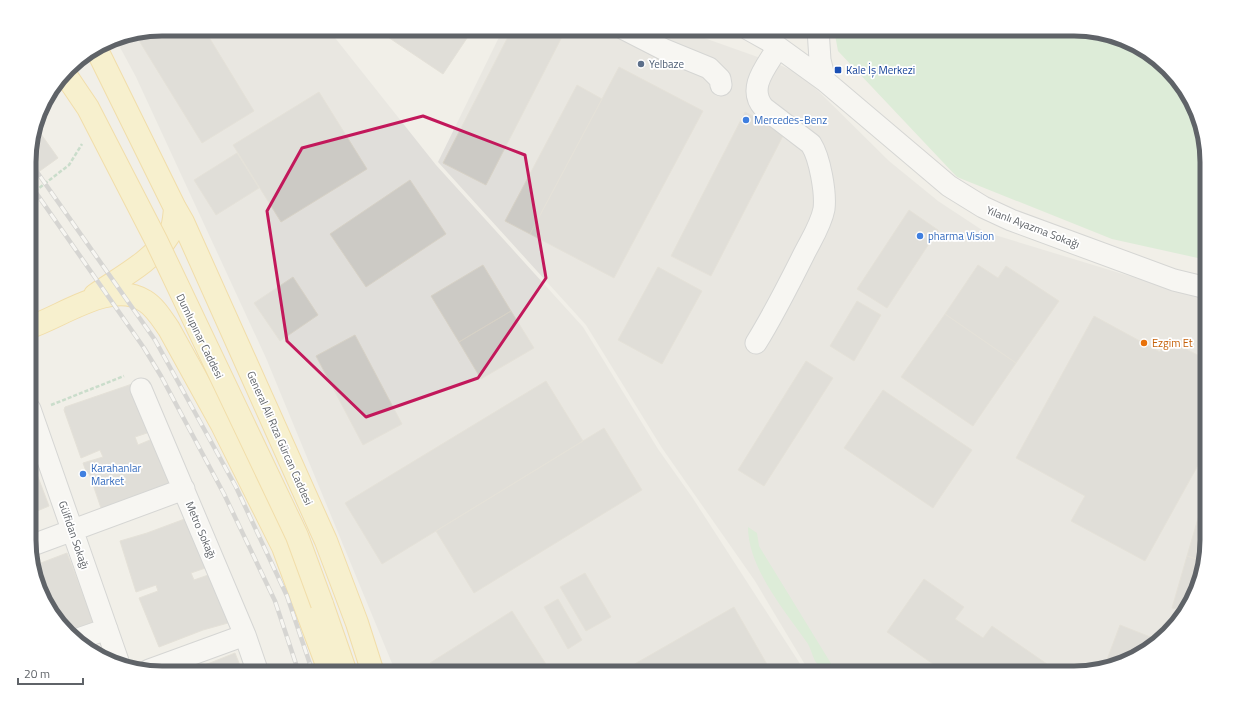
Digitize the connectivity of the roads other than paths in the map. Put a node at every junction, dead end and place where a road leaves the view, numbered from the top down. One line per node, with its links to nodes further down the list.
1 (638, 36): 8 (street)
2 (760, 36): 4 (street, Yılanlı Ayazma Sokağı)
3 (818, 36): 7 (street)
4 (778, 47): 7 (street, Yılanlı Ayazma Sokağı); 13 (street)
5 (99, 53): 9 (main road)
6 (68, 78): 26 (main road, Dumlupınar Caddesi, bridge)
7 (825, 81): 10 (street, Yılanlı Ayazma Sokağı)
8 (721, 85)
9 (174, 208): 11 (main road); 27 (main road, General Ali Rıza Gürcan Caddesi)
10 (1200, 286)
11 (80, 305): 12 (main road); 25 (main road)
12 (36, 324)
13 (756, 343)
14 (141, 389): 16 (street, Metro Sokağı)
15 (36, 426): 17 (street, Gülfidan Sokağı)
16 (184, 489): 17 (street); 20 (street, Metro Sokağı)
17 (72, 531): 18 (street); 19 (street, Gülfidan Sokağı)
18 (36, 544)
19 (107, 629): 21 (street); 22 (street, Gülfidan Sokağı)
20 (245, 635): 23 (street); 24 (street, Metro Sokağı)
21 (82, 638)
22 (117, 657)
23 (160, 666)
24 (256, 666)
25 (327, 666)
26 (344, 666)
27 (371, 666)

